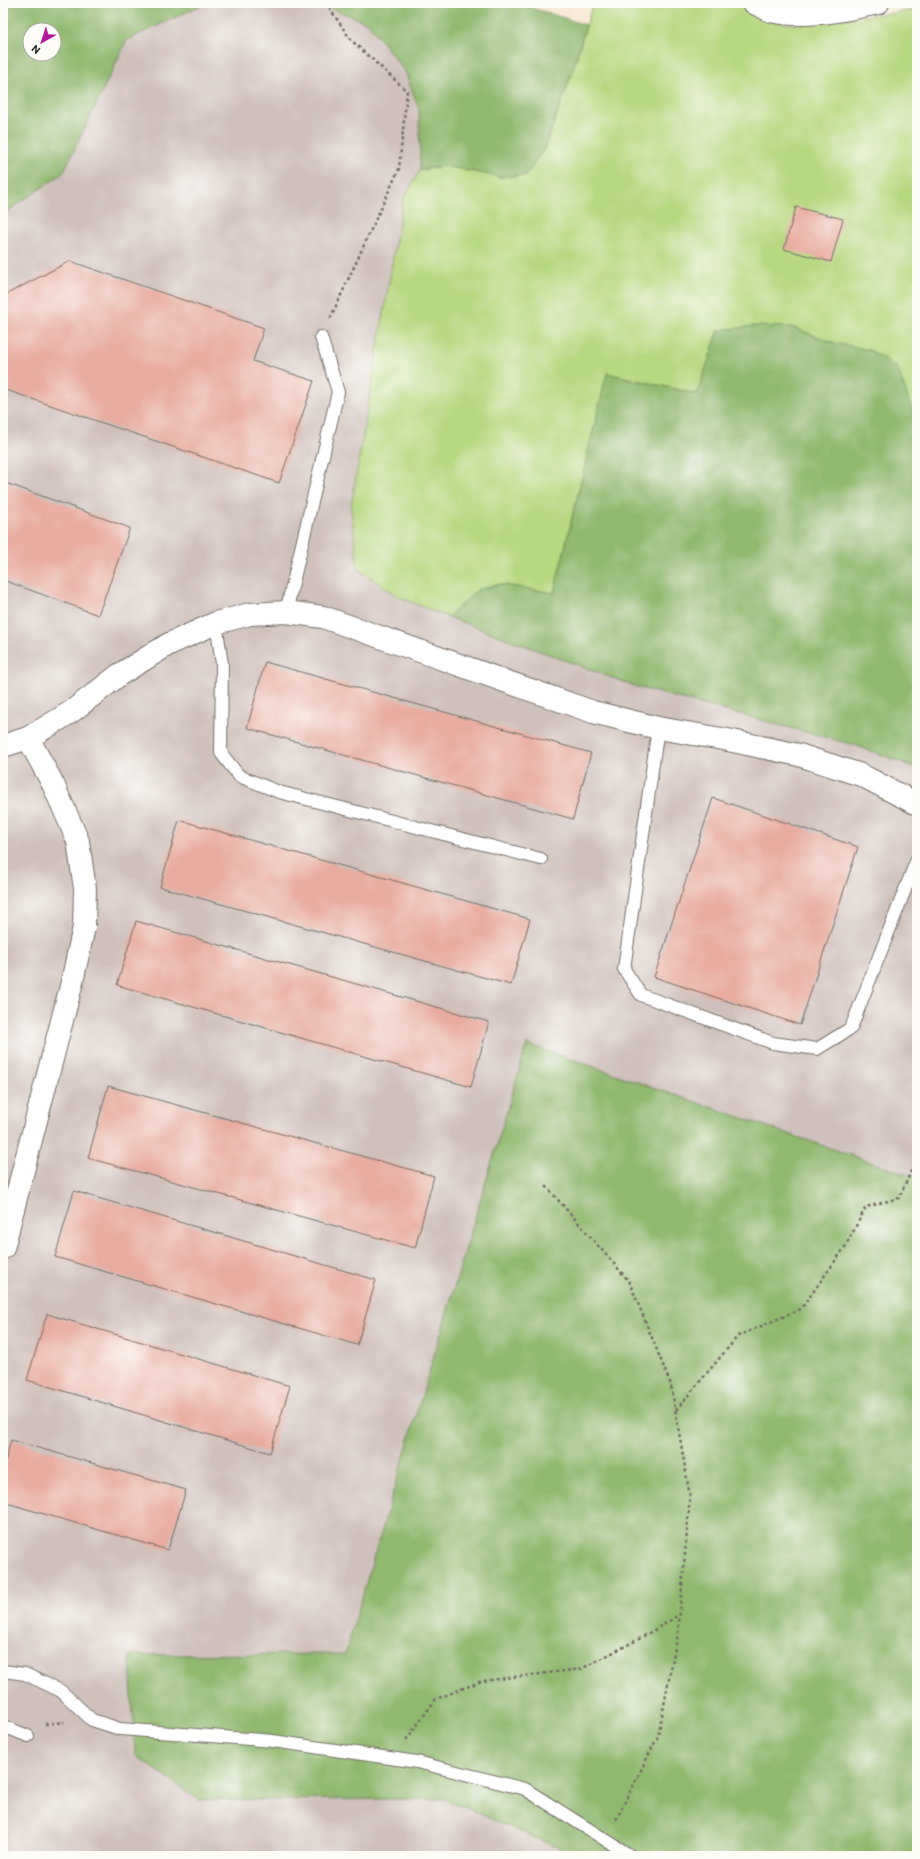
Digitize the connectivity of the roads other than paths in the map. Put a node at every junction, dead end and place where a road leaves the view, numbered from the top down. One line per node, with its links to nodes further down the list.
1 (754, 3): 2 (street)
2 (878, 3)
3 (321, 337): 4 (lane)
4 (286, 612): 5 (street); 6 (street)
5 (216, 623): 7 (street); 10 (lane)
6 (658, 728): 9 (street); 11 (lane)
7 (28, 738): 8 (street); 12 (street)
8 (3, 746)
9 (917, 804)
10 (541, 859)
11 (917, 859)
12 (3, 1248)
13 (3, 1671): 16 (lane)
14 (3, 1726): 15 (lane)
15 (28, 1736)
16 (631, 1856)

